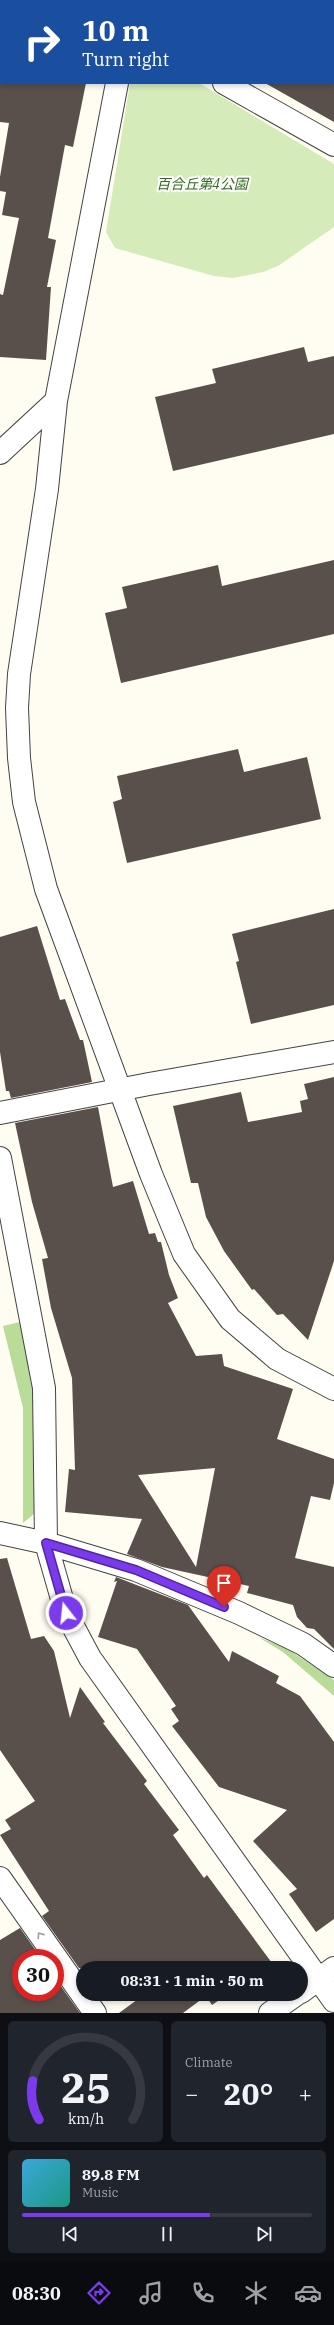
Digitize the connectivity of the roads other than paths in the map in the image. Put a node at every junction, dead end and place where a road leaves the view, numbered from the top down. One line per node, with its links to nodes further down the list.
1 (117, 84): 4 (street)
2 (226, 84): 3 (street)
3 (334, 145)
4 (56, 401): 5 (street); 7 (street)
5 (0, 453)
6 (334, 1052): 7 (street)
7 (120, 1089): 8 (street); 10 (street)
8 (0, 1113)
9 (0, 1158): 12 (street)
10 (334, 1389)
11 (0, 1533): 12 (street)
12 (46, 1543): 13 (street); 15 (street)
13 (334, 1666)
14 (0, 1878): 19 (street, one-way to 14)
15 (326, 1974): 16 (street); 18 (street)
16 (308, 1987)
17 (288, 2001): 20 (street)
18 (334, 2001)
19 (95, 2013)
20 (270, 2013)

